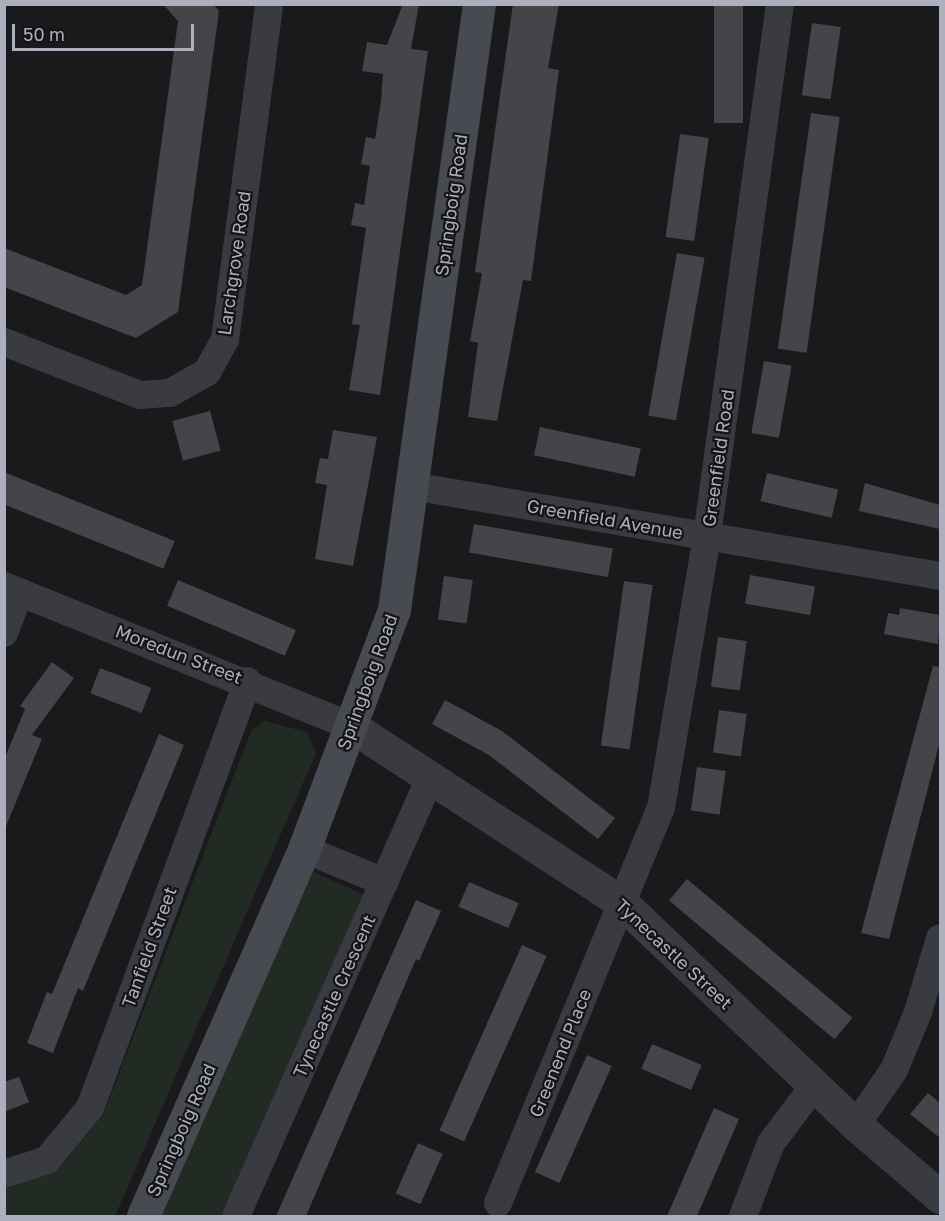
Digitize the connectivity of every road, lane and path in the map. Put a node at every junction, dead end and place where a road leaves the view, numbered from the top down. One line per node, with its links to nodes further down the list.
1 (270, 4): 4 (street, Larchgrove Road)
2 (479, 4): 5 (main road, Springboig Road)
3 (780, 4): 6 (street, Greenfield Road)
4 (4, 342)
5 (412, 486): 6 (street, Greenfield Avenue); 11 (main road, Springboig Road)
6 (707, 536): 7 (street, Greenfield Avenue); 15 (street, Greenfield Road)
7 (940, 576)
8 (12, 589): 9 (street); 10 (street, Moredun Street)
9 (4, 633)
10 (248, 681): 11 (street, Moredun Street); 19 (street, Tanfield Street)
11 (351, 726): 12 (street, Tynecastle Street); 13 (main road, Springboig Road)
12 (431, 776): 14 (street, Tynecastle Crescent); 15 (street, Tynecastle Street)
13 (304, 849): 14 (street); 22 (main road, Springboig Road)
14 (384, 882): 23 (street, Tynecastle Crescent)
15 (621, 902): 17 (street, Tynecastle Street); 21 (street, Greenend Place)
16 (940, 938): 18 (street)
17 (814, 1086): 18 (street, Tynecastle Street); 24 (street)
18 (856, 1125): 20 (street, Tynecastle Street)
19 (4, 1174)
20 (940, 1197)
21 (498, 1203)
22 (143, 1216)
23 (236, 1216)
24 (743, 1216)

